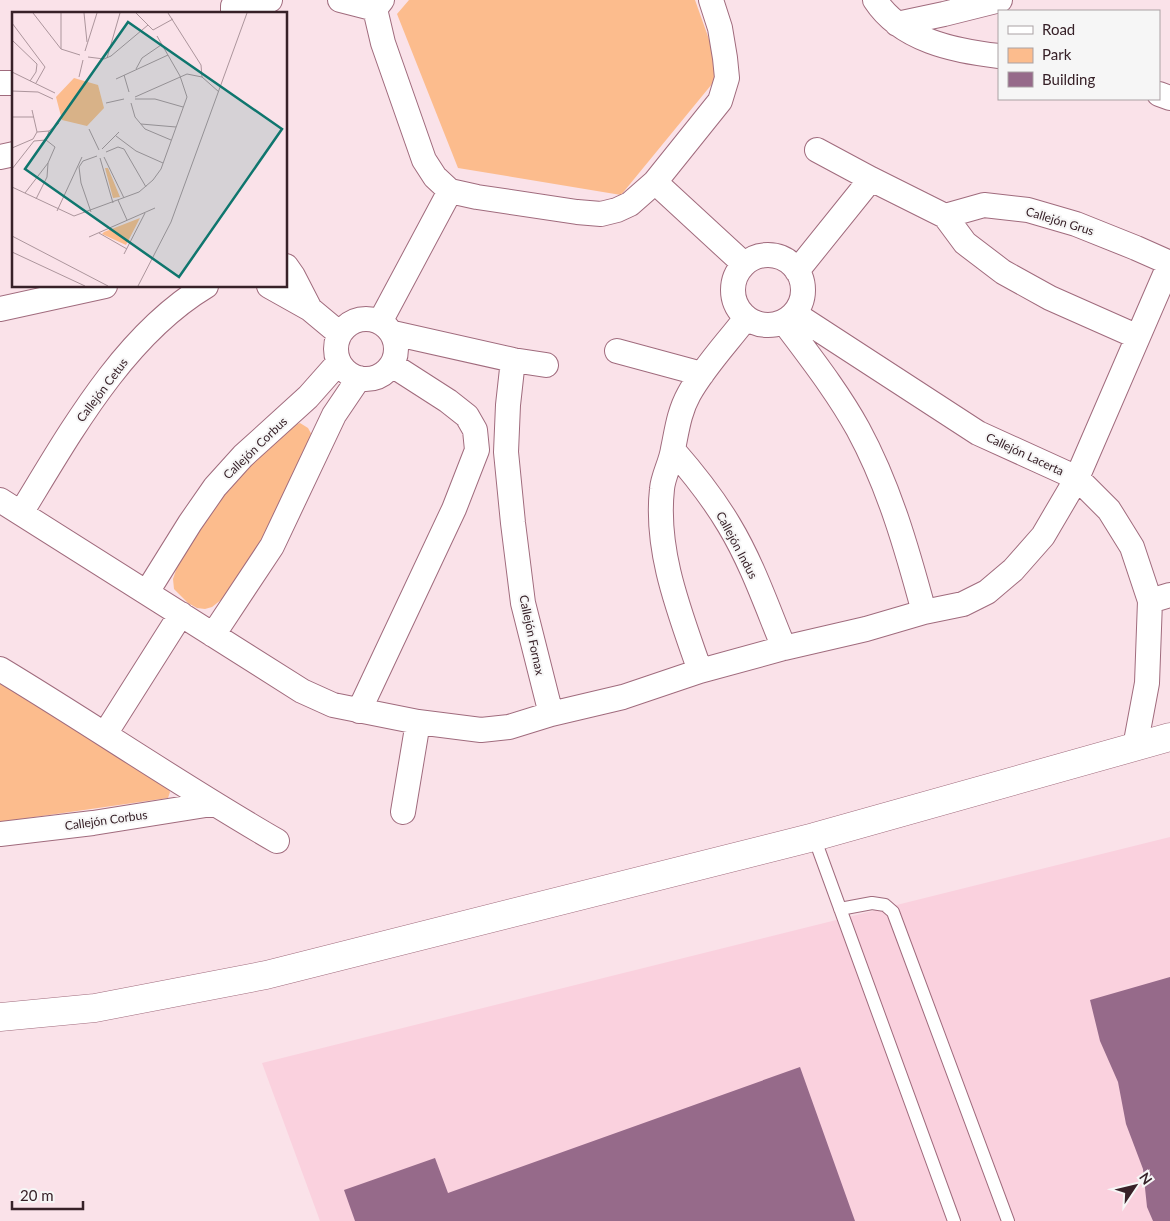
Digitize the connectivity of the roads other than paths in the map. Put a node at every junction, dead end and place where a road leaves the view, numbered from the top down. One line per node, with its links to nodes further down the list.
1 (270, 0): 7 (street)
2 (340, 0): 6 (street)
3 (711, 0): 12 (street)
4 (875, 0): 8 (street)
5 (1000, 0): 8 (street)
6 (378, 5): 13 (street)
7 (232, 7)
8 (898, 24): 9 (street)
9 (998, 56)
10 (817, 150): 11 (street)
11 (872, 179): 14 (street); 18 (street)
12 (655, 182): 13 (street); 16 (street)
13 (450, 191): 26 (street)
14 (945, 216): 15 (street, Callejón Grus); 28 (street)
15 (1170, 263): 28 (street, Callejón Grus)
16 (744, 264): 18 (street); 24 (street)
17 (288, 269): 23 (street)
18 (798, 270): 25 (street)
19 (96, 288): 22 (street)
20 (203, 288): 41 (street, Callejón Cetus)
21 (273, 288): 23 (street)
22 (0, 309)
23 (310, 309): 27 (street)
24 (746, 318): 25 (street); 34 (street)
25 (790, 318): 39 (street, Callejón Lacerta); 44 (street)
26 (386, 328): 27 (street); 30 (street); 32 (street)
27 (340, 334): 31 (street)
28 (1138, 337): 39 (street, Callejón Grus)
29 (617, 351): 34 (street)
30 (513, 360): 33 (street); 51 (street, Callejón Fornax)
31 (339, 362): 35 (street); 36 (street, Callejón Corbus)
32 (392, 365): 35 (street); 50 (street)
33 (546, 365)
34 (702, 374): 38 (street)
35 (359, 378): 37 (street)
36 (290, 414): 37 (street); 42 (street, Callejón Corbus)
37 (320, 443): 46 (street)
38 (673, 450): 47 (street, Callejón Indus); 49 (street)
39 (1077, 478): 43 (street); 44 (street, Callejón Lacerta)
40 (0, 500): 41 (street)
41 (21, 513): 42 (street)
42 (147, 592): 45 (street)
43 (1160, 598): 55 (street)
44 (924, 612): 47 (street, Callejón Lacerta)
45 (181, 614): 46 (street); 53 (street)
46 (213, 635): 50 (street)
47 (784, 648): 49 (street)
48 (0, 670): 53 (street)
49 (700, 671): 51 (street)
50 (358, 710): 52 (street)
51 (551, 714): 52 (street)
52 (418, 722): 57 (street)
53 (105, 734): 56 (street)
54 (1170, 737): 55 (main road)
55 (1135, 747): 59 (main road)
56 (212, 804): 58 (street, Callejón Corbus); 60 (street)
57 (396, 805)
58 (0, 834)
59 (814, 837): 61 (lane); 62 (main road)
60 (277, 841)
61 (840, 909): 63 (lane); 64 (lane)
62 (0, 1017)
63 (954, 1221)
64 (1008, 1221)

